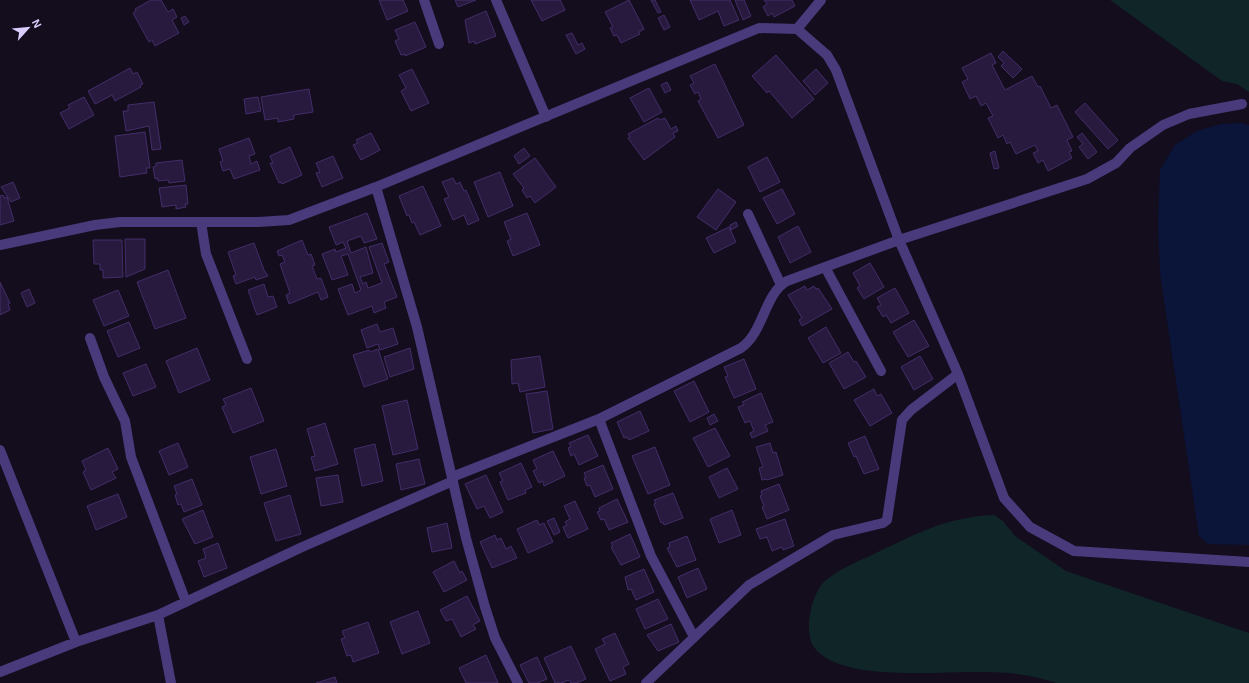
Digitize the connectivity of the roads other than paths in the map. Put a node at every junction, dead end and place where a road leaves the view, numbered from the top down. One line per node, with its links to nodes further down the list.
1 (424, 0): 5 (street)
2 (496, 0): 7 (street)
3 (820, 0): 4 (street)
4 (797, 29): 7 (street); 11 (street)
5 (439, 44)
6 (1242, 104): 11 (street)
7 (546, 117): 8 (street)
8 (376, 187): 10 (street); 21 (street)
9 (748, 214): 14 (street)
10 (201, 222): 12 (street); 16 (street)
11 (899, 240): 13 (street); 18 (street)
12 (0, 245)
13 (825, 267): 14 (street); 17 (street)
14 (781, 285): 19 (street)
15 (90, 338): 23 (street)
16 (247, 359)
17 (881, 371)
18 (958, 374): 22 (street); 25 (street)
19 (599, 419): 21 (street); 25 (street)
20 (0, 450): 26 (street)
21 (452, 479): 23 (street); 29 (street)
22 (1249, 562)
23 (186, 602): 24 (street)
24 (158, 615): 26 (street); 28 (street)
25 (694, 637): 30 (street)
26 (76, 642): 27 (street)
27 (0, 672)
28 (172, 683)
29 (518, 683)
30 (646, 683)

